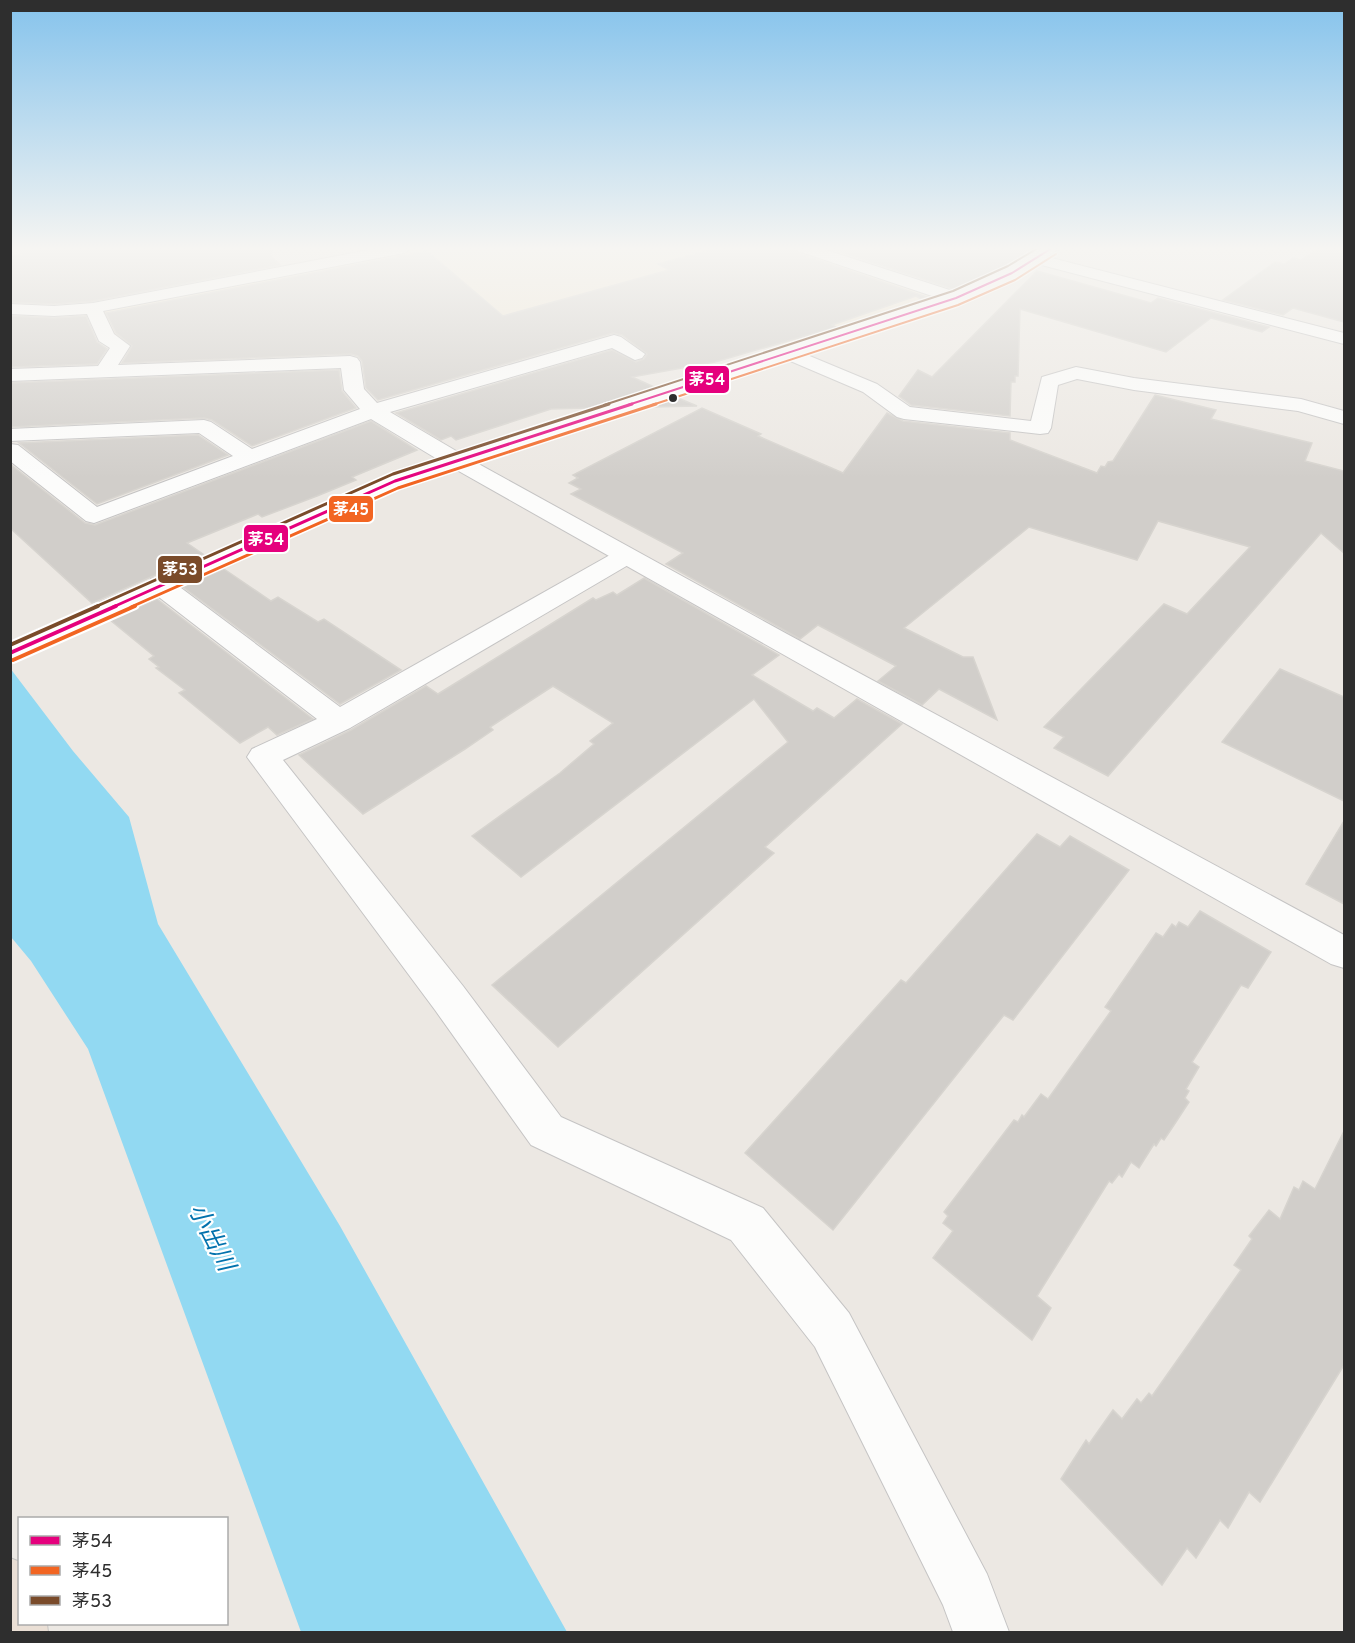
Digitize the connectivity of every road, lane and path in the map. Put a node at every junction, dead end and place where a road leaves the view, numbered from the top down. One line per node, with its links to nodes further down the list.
1 (100, 325): 7 (street)
2 (875, 325): 5 (street)
3 (1293, 325): 4 (street)
4 (1344, 339)
5 (788, 353): 10 (street); 14 (street)
6 (635, 354): 9 (street)
7 (104, 371): 8 (street); 9 (street)
8 (10, 375)
9 (373, 411): 13 (street); 14 (street)
10 (1344, 418)
11 (10, 435): 13 (street)
12 (10, 450): 13 (street)
13 (249, 457)
14 (455, 460): 15 (street); 16 (street)
15 (626, 556): 18 (street); 19 (street)
16 (160, 585): 17 (street); 18 (street)
17 (10, 653)
18 (339, 721): 22 (street)
19 (1344, 953)
20 (10, 1586): 21 (highway)
21 (18, 1623)
22 (981, 1632)

